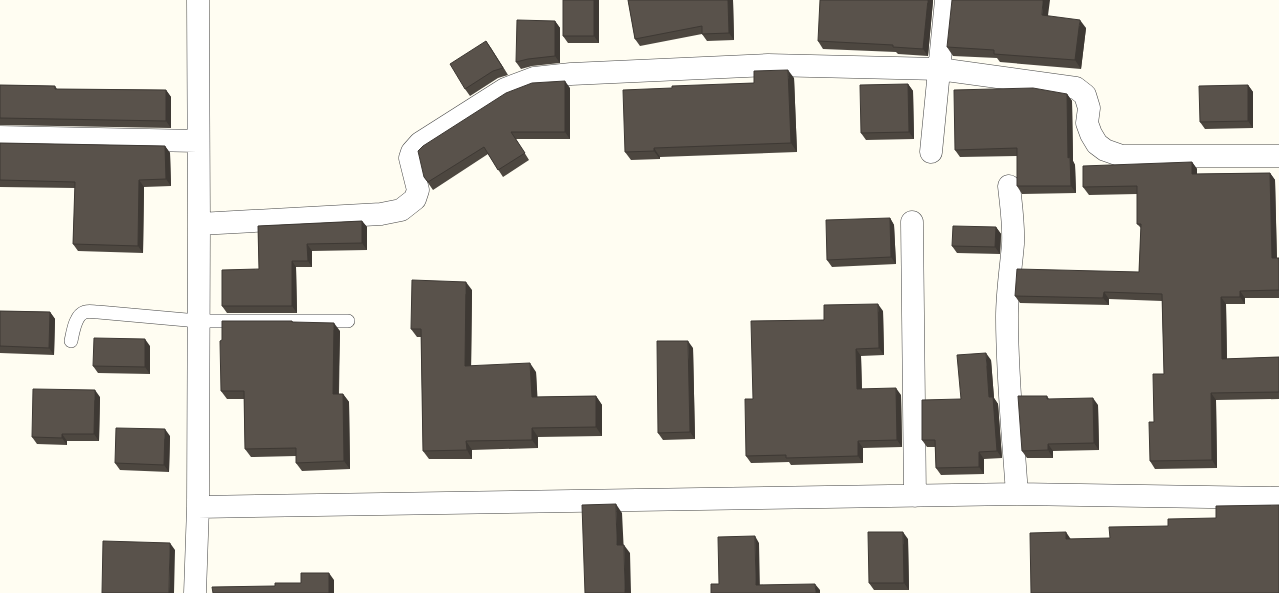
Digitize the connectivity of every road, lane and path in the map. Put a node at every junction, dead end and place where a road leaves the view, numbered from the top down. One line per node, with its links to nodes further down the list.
1 (198, 0): 5 (street)
2 (946, 0): 3 (street)
3 (940, 69): 6 (street); 7 (street); 10 (street)
4 (0, 137): 5 (street)
5 (198, 141): 10 (street)
6 (931, 152)
7 (1279, 156)
8 (1008, 186): 14 (street)
9 (912, 222): 15 (street)
10 (199, 224): 12 (street)
11 (348, 320): 12 (lane)
12 (198, 321): 13 (lane); 17 (street)
13 (71, 341)
14 (1017, 494): 15 (street); 16 (street)
15 (915, 496): 17 (street)
16 (1279, 498)
17 (198, 507): 18 (street)
18 (195, 593)

